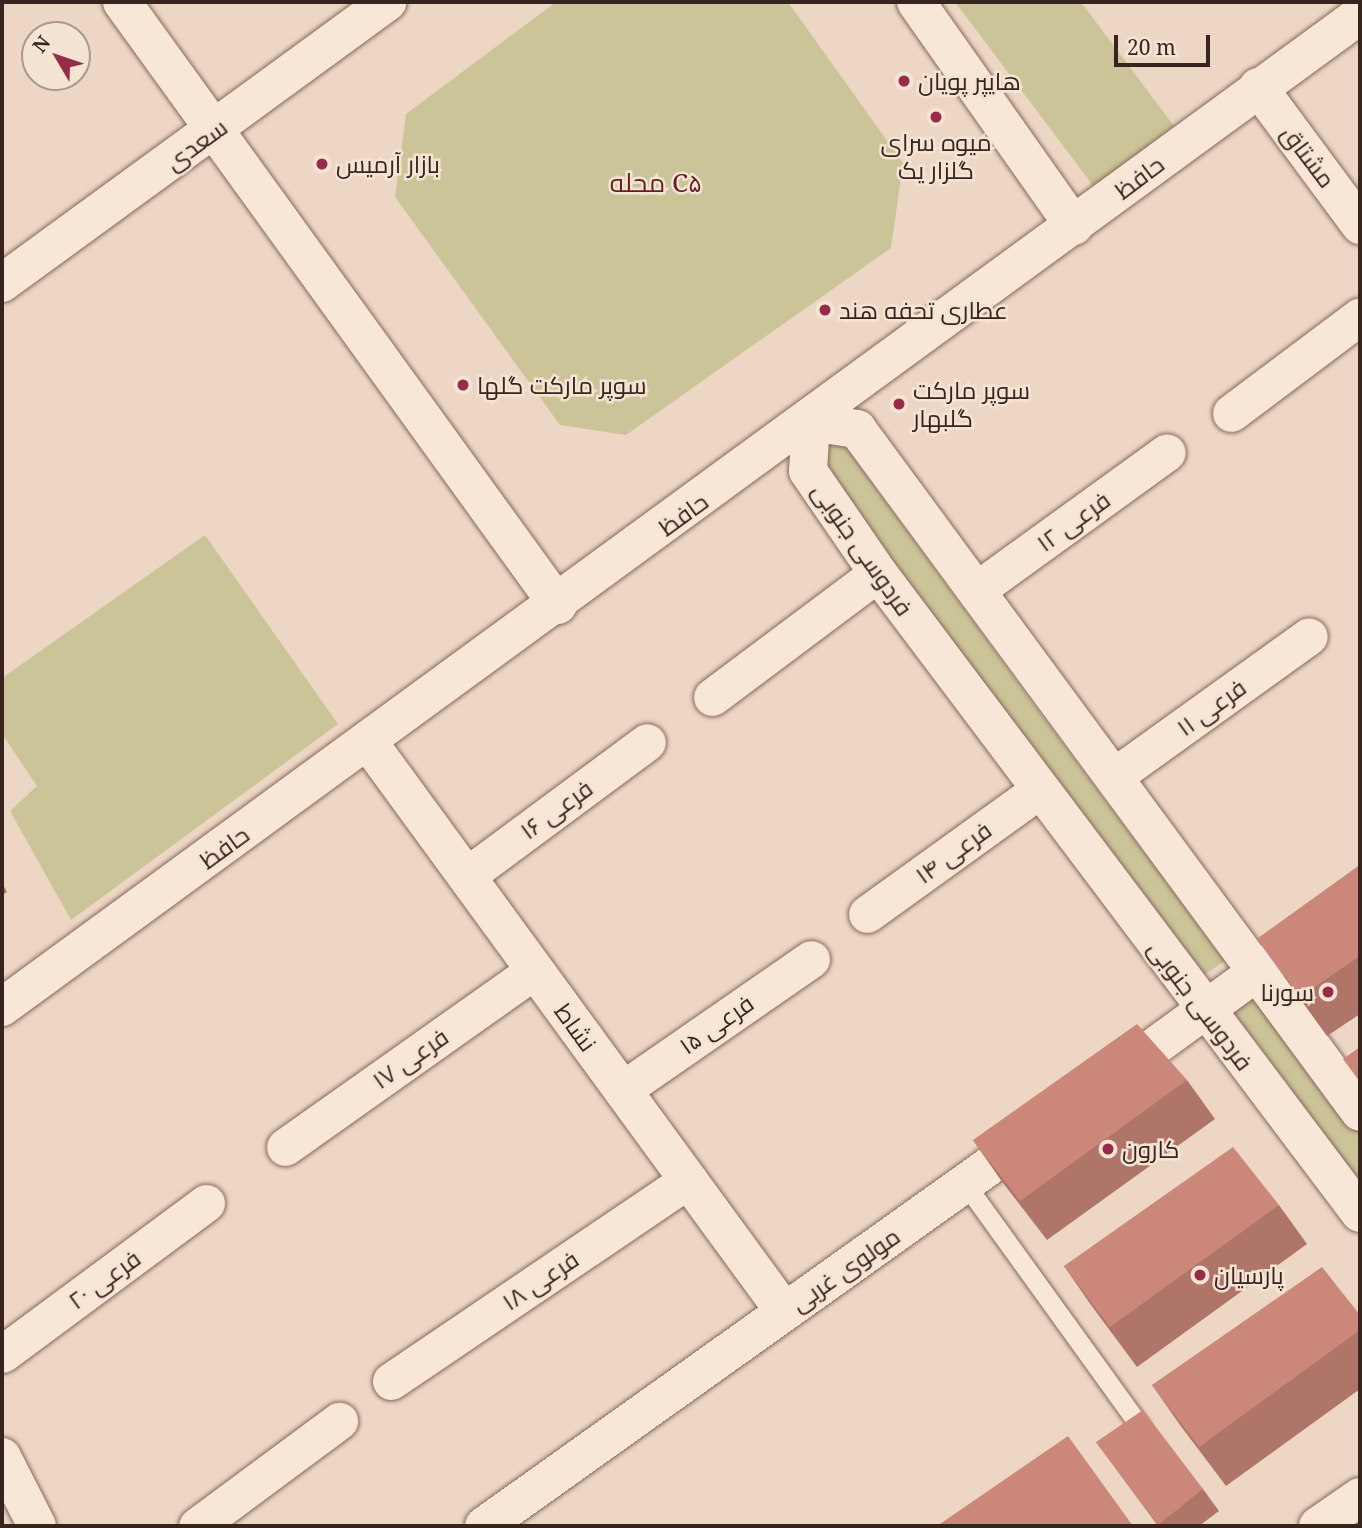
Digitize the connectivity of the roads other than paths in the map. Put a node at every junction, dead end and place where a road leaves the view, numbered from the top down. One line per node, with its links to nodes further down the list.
1 (121, 2): 6 (street)
2 (387, 2): 6 (street, سعدی)
3 (916, 2): 8 (street)
4 (1360, 15): 5 (street, حافظ)
5 (1258, 87): 7 (street, مشتاق); 8 (street, حافظ)
6 (215, 131): 9 (street, سعدی); 16 (street)
7 (1360, 225)
8 (1074, 226): 12 (street, حافظ)
9 (2, 283)
10 (1360, 316): 11 (street)
11 (1231, 413)
12 (811, 422): 14 (street, فردوسی جنوبی); 15 (street); 16 (street, حافظ)
13 (1167, 452): 15 (street, فرعی ۱۲)
14 (878, 573): 18 (street); 22 (street, فردوسی جنوبی)
15 (978, 589): 21 (street)
16 (558, 605): 20 (street, حافظ)
17 (1309, 636): 21 (street, فرعی ۱۱)
18 (712, 697)
19 (647, 742): 23 (street, فرعی ۱۶)
20 (369, 743): 23 (street, نشاط); 29 (street, حافظ)
21 (1113, 777): 28 (street)
22 (1039, 790): 25 (street, فرعی ۱۴); 30 (street, فردوسی جنوبی)
23 (466, 876): 27 (street, نشاط)
24 (1360, 897): 28 (street, مولوی غربی)
25 (867, 914)
26 (811, 959): 31 (street, فرعی ۱۵)
27 (535, 970): 31 (street, نشاط); 33 (street, فرعی ۱۷)
28 (1257, 972): 30 (street, مولوی غربی); 32 (street)
29 (2, 1007)
30 (1204, 1010): 35 (street, مولوی غربی); 37 (street, فردوسی جنوبی)
31 (622, 1090): 34 (street, نشاط)
32 (1360, 1112)
33 (285, 1147)
34 (688, 1180): 38 (street, نشاط); 40 (street, فرعی ۱۸)
35 (966, 1185): 38 (street, مولوی غربی); 42 (lane)
36 (205, 1203): 39 (street, فرعی ۲۰)
37 (1360, 1213)
38 (784, 1311): 47 (street, مولوی غربی)
39 (2, 1354)
40 (391, 1381)
41 (339, 1421): 46 (street)
42 (1140, 1426)
43 (2, 1457): 45 (street)
44 (1360, 1497): 48 (street)
45 (37, 1526)
46 (197, 1526)
47 (484, 1526)
48 (1318, 1526)

